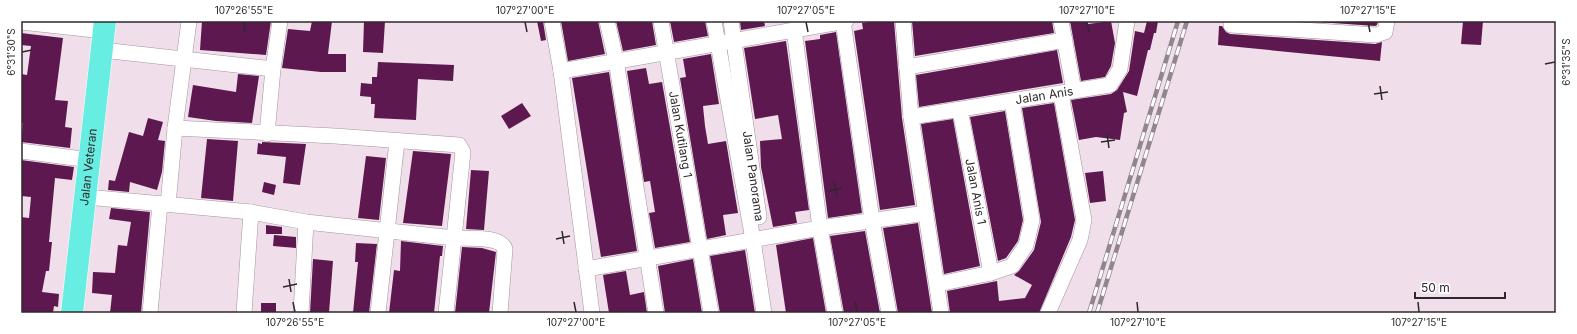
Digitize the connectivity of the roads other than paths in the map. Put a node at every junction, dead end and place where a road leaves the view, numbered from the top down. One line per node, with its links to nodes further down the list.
1 (188, 21): 21 (street)
2 (280, 21): 24 (street)
3 (552, 21): 25 (street)
4 (607, 21): 22 (street)
5 (661, 21): 20 (street, Jalan Kutilang 1)
6 (714, 21): 19 (street)
7 (731, 21): 17 (street, Jalan Panorama)
8 (844, 21): 15 (street); 39 (street)
9 (903, 21): 23 (street)
10 (1061, 21): 18 (street)
11 (1127, 21): 26 (street, Jalan Anis)
12 (1387, 21): 14 (street)
13 (21, 22): 16 (street)
14 (1231, 25)
15 (794, 29): 17 (street); 41 (street)
16 (104, 34): 21 (street); 34 (highway, Jalan Veteran)
17 (733, 40): 19 (street); 44 (street, Jalan Panorama)
18 (1065, 40): 23 (street); 26 (street)
19 (718, 44): 20 (street); 44 (street)
20 (666, 53): 22 (street); 45 (street, Jalan Kutilang 1)
21 (184, 59): 24 (street); 30 (street)
22 (616, 60): 25 (street); 46 (street)
23 (907, 67): 29 (street)
24 (273, 69): 31 (street)
25 (561, 71): 47 (street)
26 (1067, 92): 27 (street, Jalan Anis); 65 (street)
27 (1012, 101): 28 (street, Jalan Anis); 48 (street)
28 (960, 110): 29 (street, Jalan Anis); 48 (street, Jalan Anis 1)
29 (911, 117): 38 (street)
30 (175, 128): 31 (street); 36 (street)
31 (267, 134): 32 (street)
32 (397, 141): 42 (street); 43 (street)
33 (21, 150): 34 (street)
34 (90, 160): 35 (highway, Jalan Veteran)
35 (86, 197): 36 (street); 50 (highway, Jalan Veteran)
36 (164, 204): 37 (street); 51 (street)
37 (250, 212): 40 (street); 52 (street)
38 (926, 213): 39 (street); 49 (street)
39 (872, 220): 41 (street); 63 (street)
40 (306, 222): 42 (street); 53 (street)
41 (820, 228): 44 (street); 62 (street)
42 (387, 232): 43 (street); 54 (street)
43 (454, 238): 55 (street); 56 (street)
44 (758, 239): 45 (street); 60 (street); 61 (street, Jalan Panorama)
45 (700, 248): 46 (street); 59 (street, Jalan Kutilang 1)
46 (647, 258): 47 (street); 58 (street)
47 (586, 270): 57 (street)
48 (991, 273): 49 (street)
49 (938, 284): 64 (street)
50 (72, 313)
51 (150, 313)
52 (244, 313)
53 (301, 313)
54 (378, 313)
55 (446, 313)
56 (500, 313)
57 (592, 313)
58 (656, 313)
59 (711, 313)
60 (764, 313)
61 (774, 313)
62 (836, 313)
63 (889, 313)
64 (941, 313)
65 (1048, 313)

